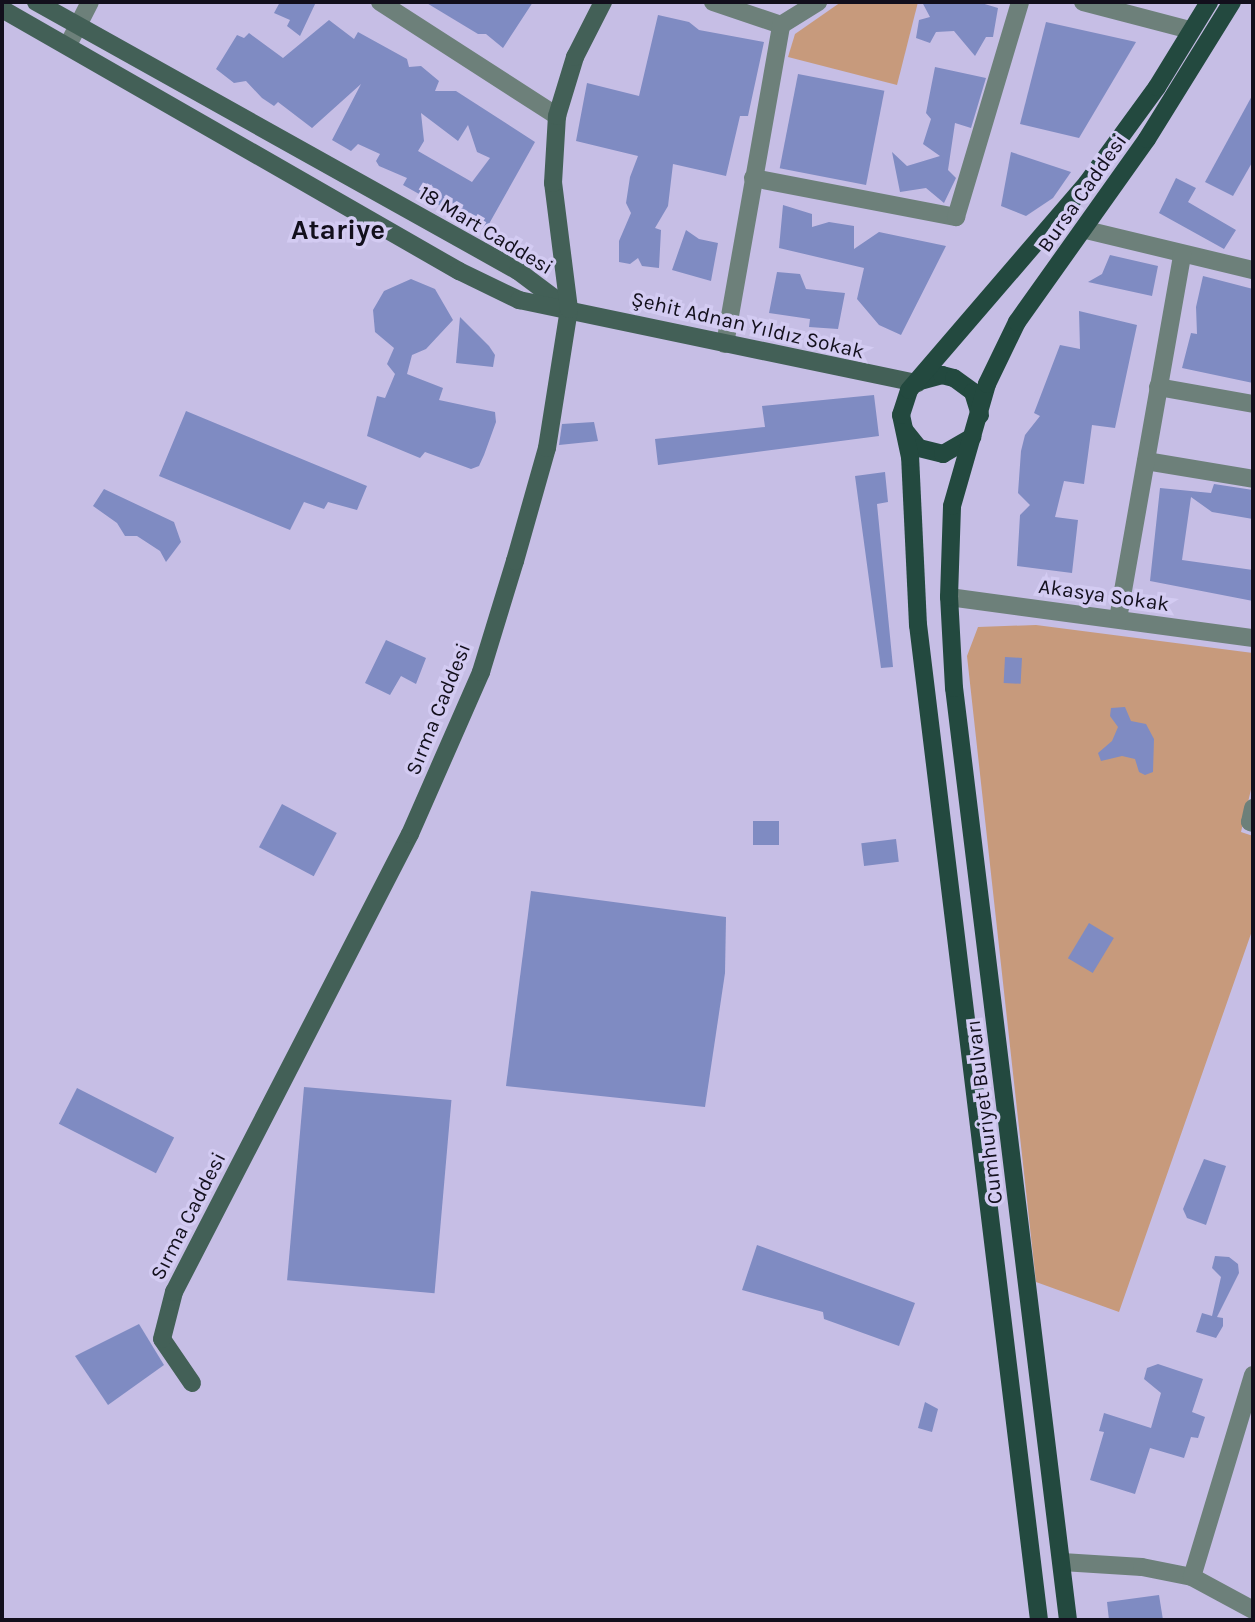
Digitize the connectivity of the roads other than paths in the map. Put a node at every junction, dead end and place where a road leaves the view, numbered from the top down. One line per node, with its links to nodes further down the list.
1 (36, 2): 13 (street, 18 Mart Caddesi)
2 (90, 2): 13 (street)
3 (380, 2): 17 (street)
4 (603, 2): 17 (street, Sırma Caddesi)
5 (713, 2): 14 (street)
6 (818, 2): 14 (street)
7 (1020, 2): 18 (street)
8 (1083, 2): 11 (street)
9 (1209, 2): 15 (main road, Bursa Caddesi)
10 (1232, 2): 19 (main road, Bursa Caddesi)
11 (1107, 5): 15 (street)
12 (2, 9): 16 (street, 18 Mart Caddesi)
13 (77, 24): 16 (street); 22 (street, 18 Mart Caddesi)
14 (781, 25): 18 (street)
15 (1190, 30): 24 (main road, Bursa Caddesi)
16 (68, 45): 22 (street, 18 Mart Caddesi)
17 (556, 116): 22 (street, Sırma Caddesi)
18 (753, 178): 23 (street)
19 (1086, 230): 20 (street); 27 (main road, Bursa Caddesi)
20 (1182, 255): 21 (street); 25 (street)
21 (1253, 269)
22 (569, 309): 23 (street, Şehit Adnan Yıldız Sokak); 39 (street, Sırma Caddesi)
23 (725, 344): 24 (street, Şehit Adnan Yıldız Sokak)
24 (918, 382): 27 (main road); 28 (main road, Bursa Caddesi)
25 (1158, 387): 26 (street); 30 (street)
26 (1253, 404)
27 (979, 415): 29 (main road, Bursa Caddesi)
28 (903, 429): 29 (main road); 34 (main road, Bursa Caddesi)
29 (973, 436): 32 (main road, Bursa Caddesi)
30 (1146, 461): 31 (street); 33 (street)
31 (1253, 479)
32 (949, 597): 33 (street, Akasya Sokak); 40 (main road, Cumhuriyet Bulvarı)
33 (1118, 619): 35 (street, Akasya Sokak)
34 (918, 625): 43 (main road, Cumhuriyet Bulvarı)
35 (1253, 638)
36 (1253, 808): 37 (street)
37 (1253, 822)
38 (1253, 1375): 41 (street)
39 (192, 1383)
40 (1062, 1562): 41 (street); 44 (main road, Cumhuriyet Bulvarı)
41 (1192, 1577): 42 (street)
42 (1253, 1610)
43 (1039, 1620)
44 (1068, 1620)

